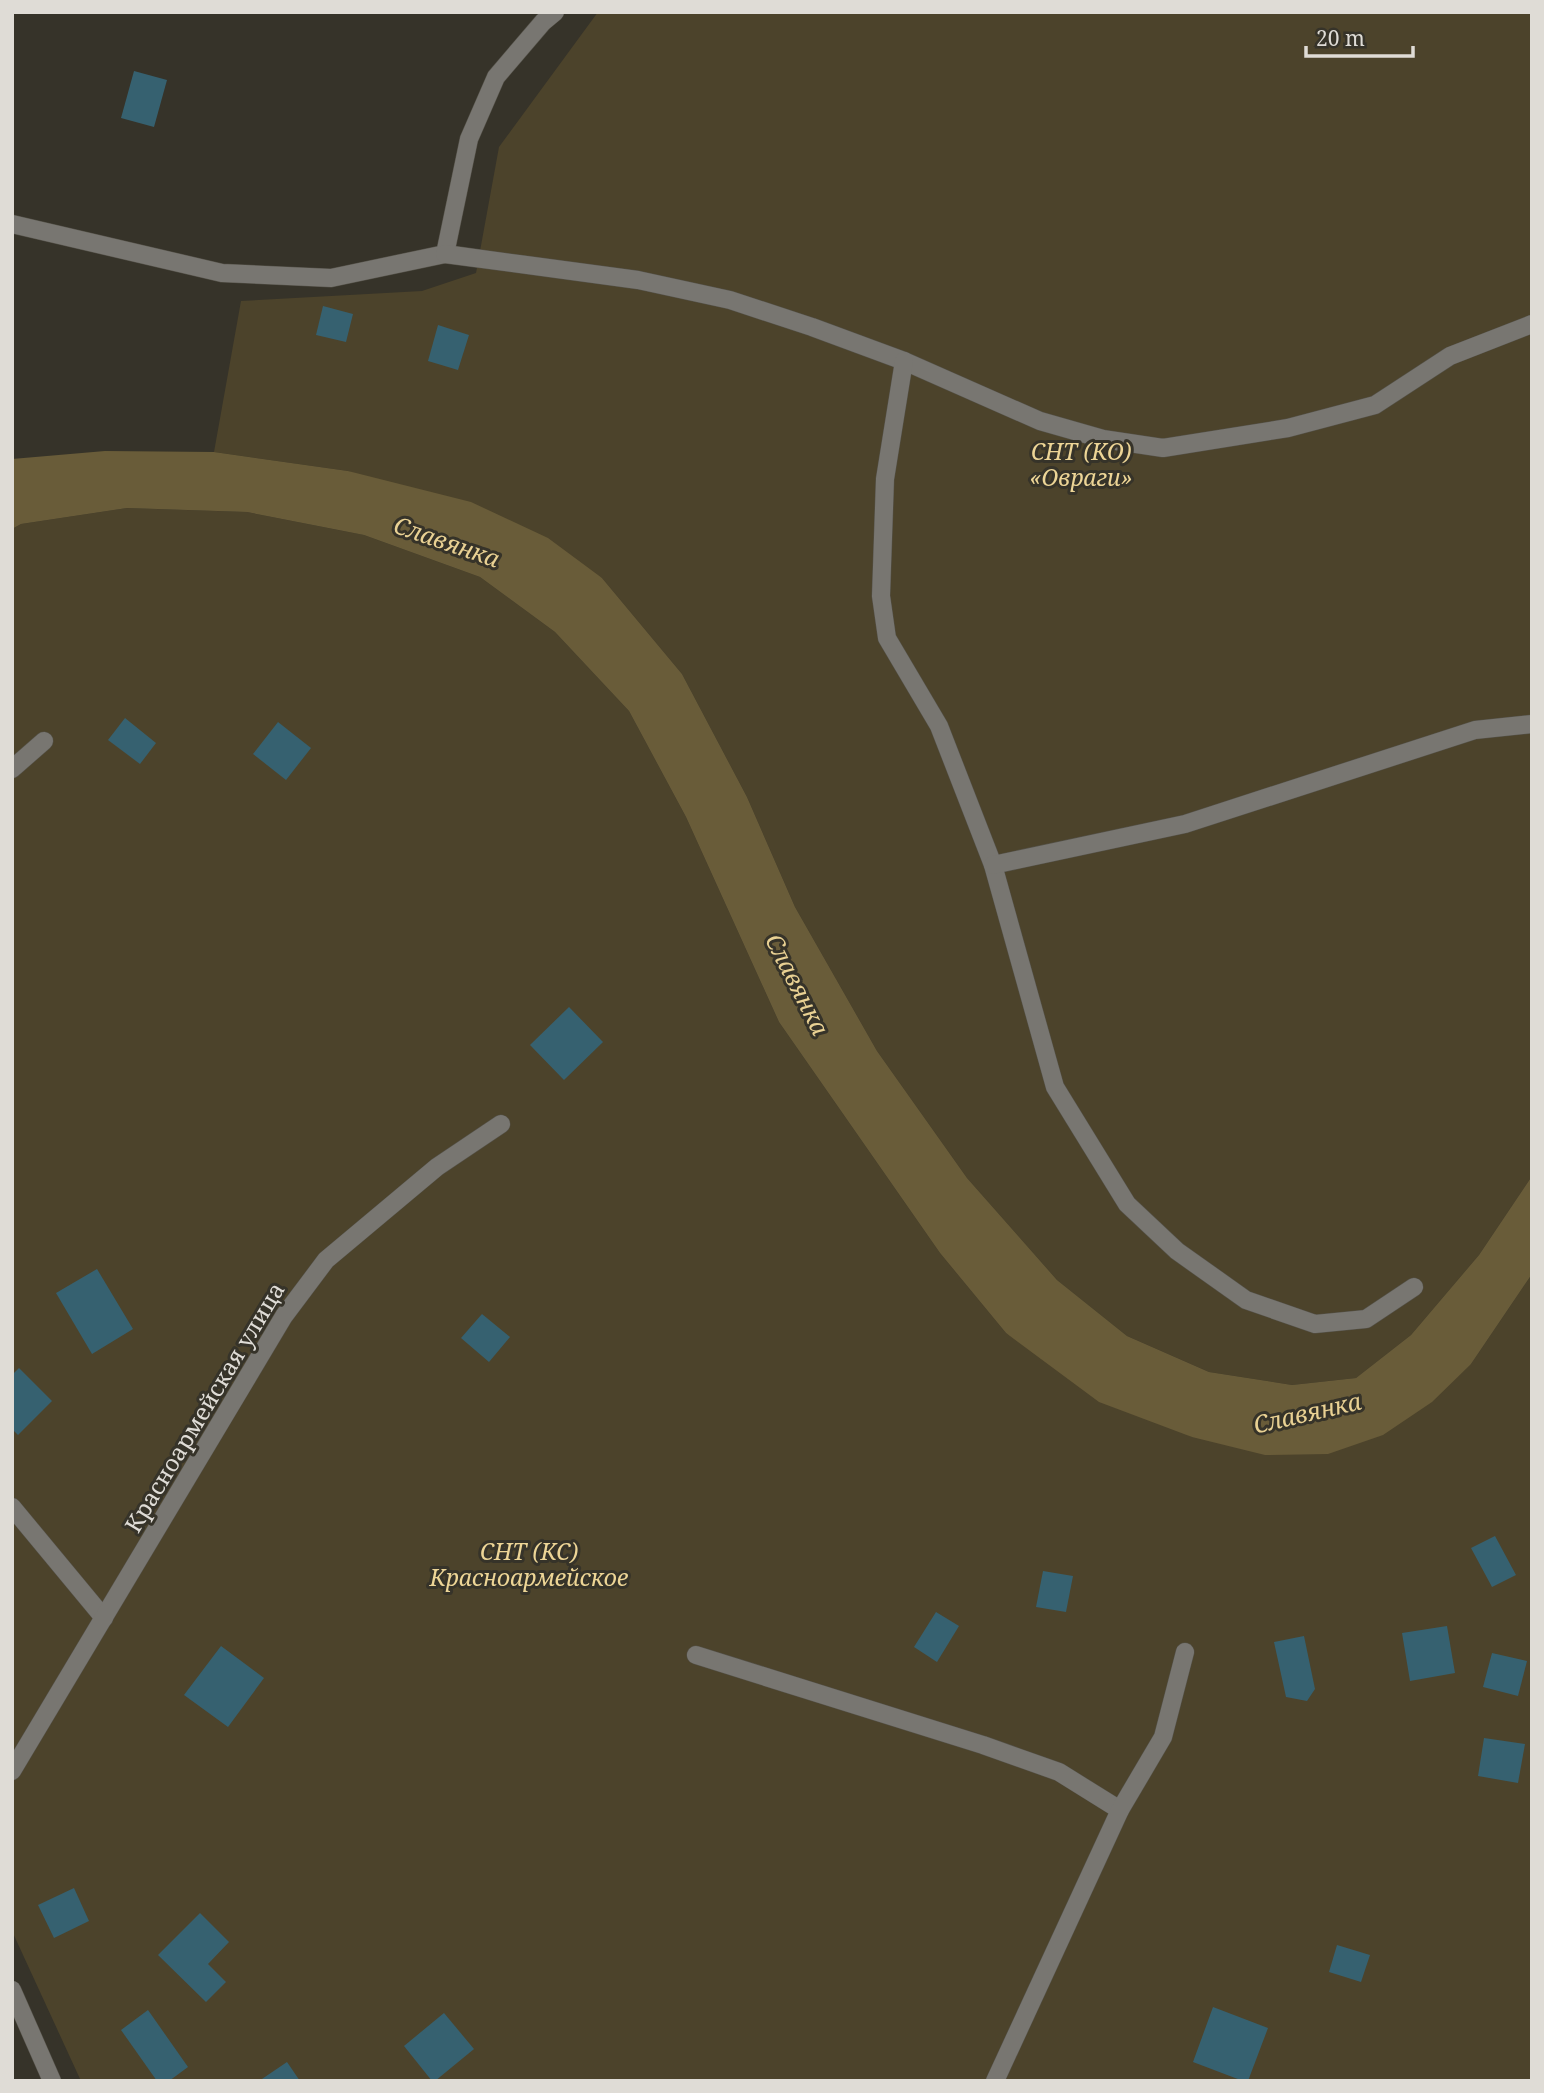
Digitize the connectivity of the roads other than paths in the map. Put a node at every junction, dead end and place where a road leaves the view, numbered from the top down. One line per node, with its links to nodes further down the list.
1 (555, 12): 3 (street)
2 (12, 224): 3 (street)
3 (445, 254): 5 (street)
4 (1532, 324): 5 (street)
5 (904, 361): 9 (street)
6 (1532, 724): 9 (street)
7 (44, 741): 8 (street)
8 (12, 769)
9 (993, 864): 11 (street)
10 (501, 1124): 13 (street, Красноармейская улица)
11 (1414, 1287)
12 (12, 1507): 13 (street)
13 (104, 1618): 16 (street, Красноармейская улица)
14 (1185, 1651): 17 (street)
15 (696, 1655): 17 (street)
16 (12, 1771)
17 (1121, 1810): 20 (street)
18 (12, 1990): 19 (street)
19 (52, 2081)
20 (995, 2081)

